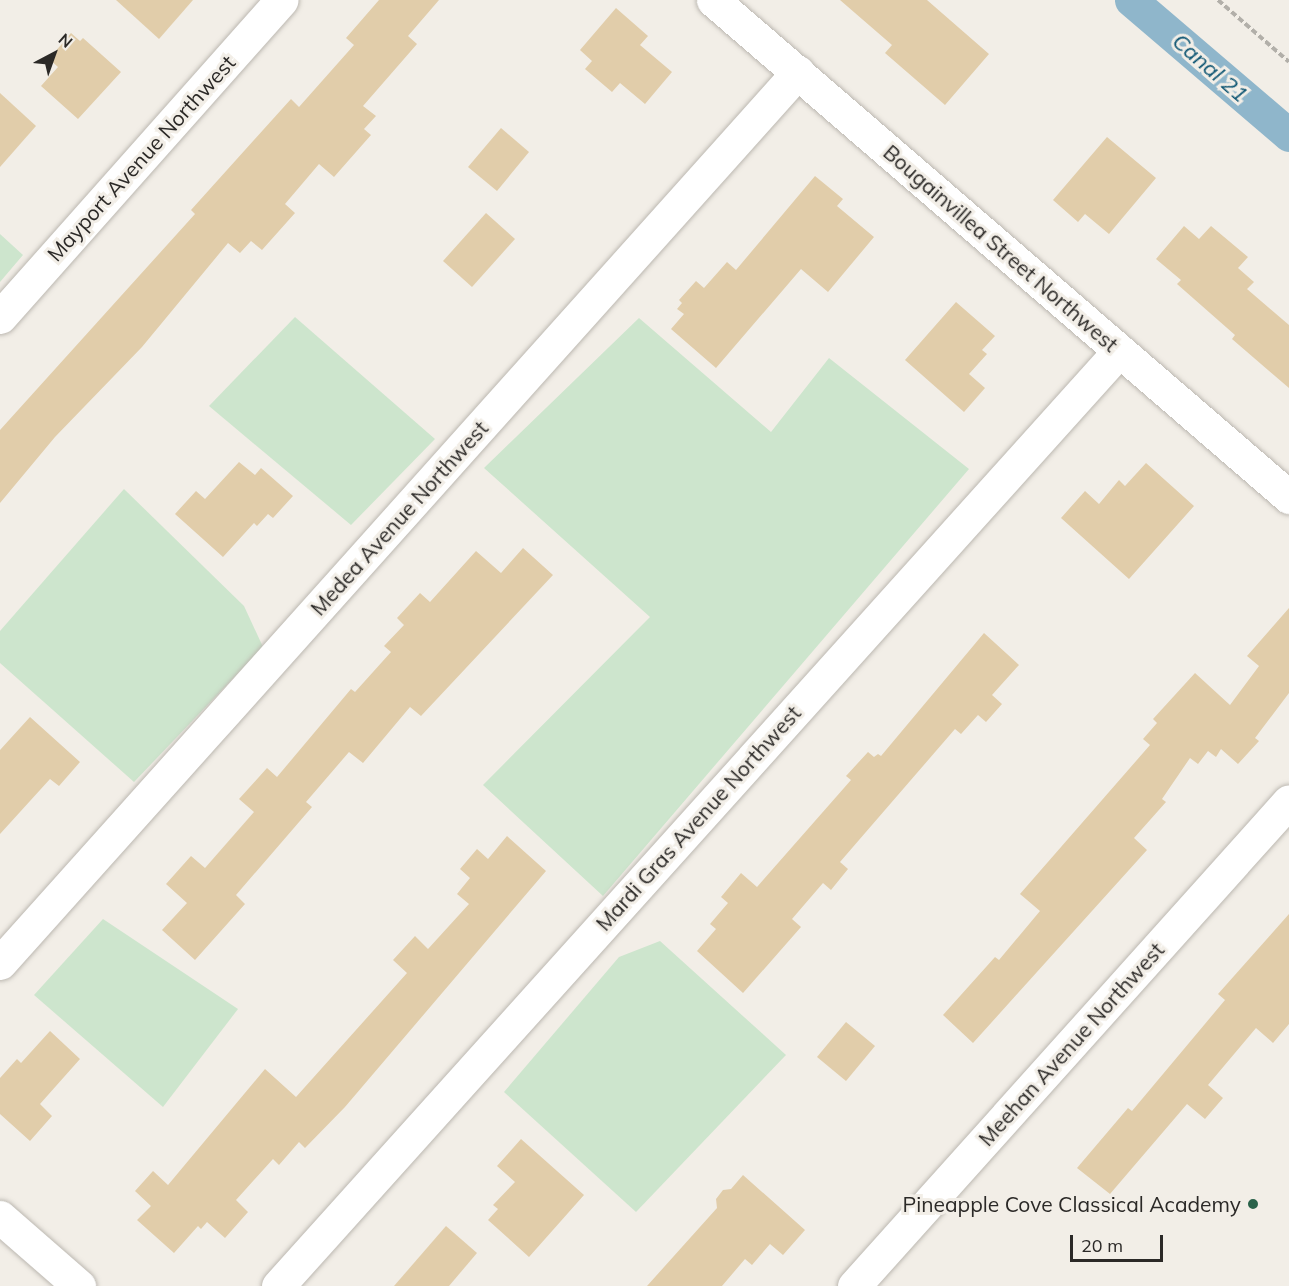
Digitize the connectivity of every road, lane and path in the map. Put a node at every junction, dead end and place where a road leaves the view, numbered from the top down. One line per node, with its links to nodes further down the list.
1 (281, 0): 6 (street, Mayport Avenue Northwest)
2 (713, 0): 5 (street, Bougainvillea Street Northwest)
3 (1218, 0): 4 (path)
4 (1289, 62)
5 (798, 72): 7 (street, Bougainvillea Street Northwest); 10 (street, Medea Avenue Northwest)
6 (0, 317)
7 (1119, 351): 8 (street, Bougainvillea Street Northwest); 13 (street, Mardi Gras Avenue Northwest)
8 (1289, 497)
9 (1289, 801): 14 (street, Meehan Avenue Northwest)
10 (0, 963)
11 (0, 1217): 12 (street)
12 (79, 1286)
13 (278, 1286)
14 (854, 1286)

